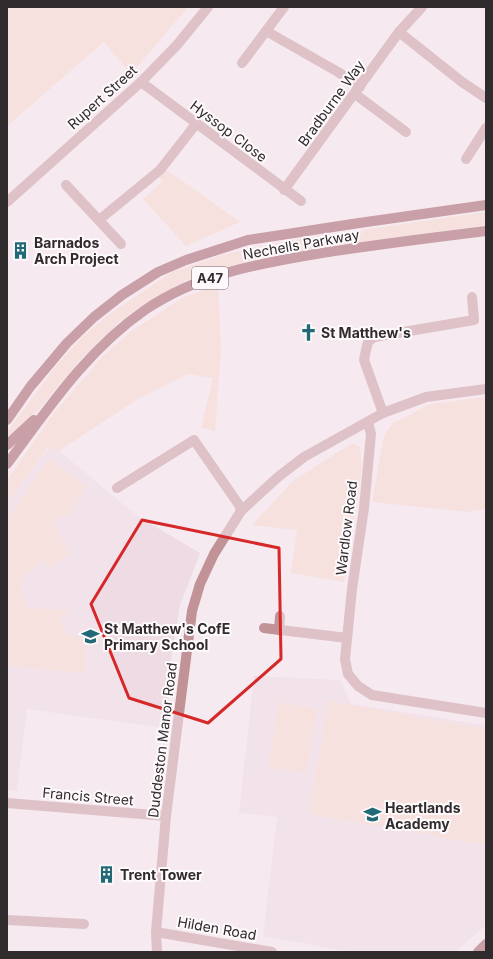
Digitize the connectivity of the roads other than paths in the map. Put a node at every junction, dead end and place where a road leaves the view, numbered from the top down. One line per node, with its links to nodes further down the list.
1 (208, 7): 7 (street, Rupert Street)
2 (284, 7): 4 (street)
3 (422, 7): 5 (street, Bradburne Way)
4 (266, 31): 6 (street); 8 (street)
5 (400, 32): 8 (street, Bradburne Way); 9 (street)
6 (242, 63)
7 (141, 82): 10 (street, Hyssop Close); 16 (street, Rupert Street)
8 (357, 91): 12 (street); 15 (street, Bradburne Way)
9 (486, 98)
10 (196, 124): 15 (street, Hyssop Close); 19 (street)
11 (486, 128): 13 (street)
12 (406, 132)
13 (466, 159)
14 (66, 184): 19 (street)
15 (284, 190): 17 (street, Hyssop Close)
16 (7, 202)
17 (301, 202)
18 (486, 205): 26 (main road, Nechells Parkway / A47)
19 (99, 220): 21 (street)
20 (486, 231): 24 (main road, Nechells Parkway / A47)
21 (121, 244)
22 (472, 297): 25 (street)
23 (486, 389): 25 (street, Duddeston Manor Road)
24 (50, 407): 28 (main road); 29 (main road, Nechells Parkway / A47)
25 (383, 413): 27 (street, Duddeston Manor Road)
26 (7, 420)
27 (368, 422): 31 (street, Duddeston Manor Road); 35 (street, Wardlow Road)
28 (7, 445)
29 (7, 464)
30 (117, 488): 31 (street)
31 (241, 511): 38 (street, Duddeston Manor Road)
32 (280, 616): 34 (street)
33 (264, 628): 34 (street)
34 (279, 630): 35 (street)
35 (347, 638): 36 (street, Wardlow Road)
36 (486, 713)
37 (7, 803): 38 (street, Francis Street)
38 (166, 816): 41 (street, Duddeston Manor Road)
39 (7, 920): 40 (street)
40 (84, 924)
41 (156, 932): 43 (street, Duddeston Manor Road); 44 (street, Hilden Road)
42 (486, 944): 45 (main road)
43 (157, 952)
44 (272, 952)
45 (478, 952)

